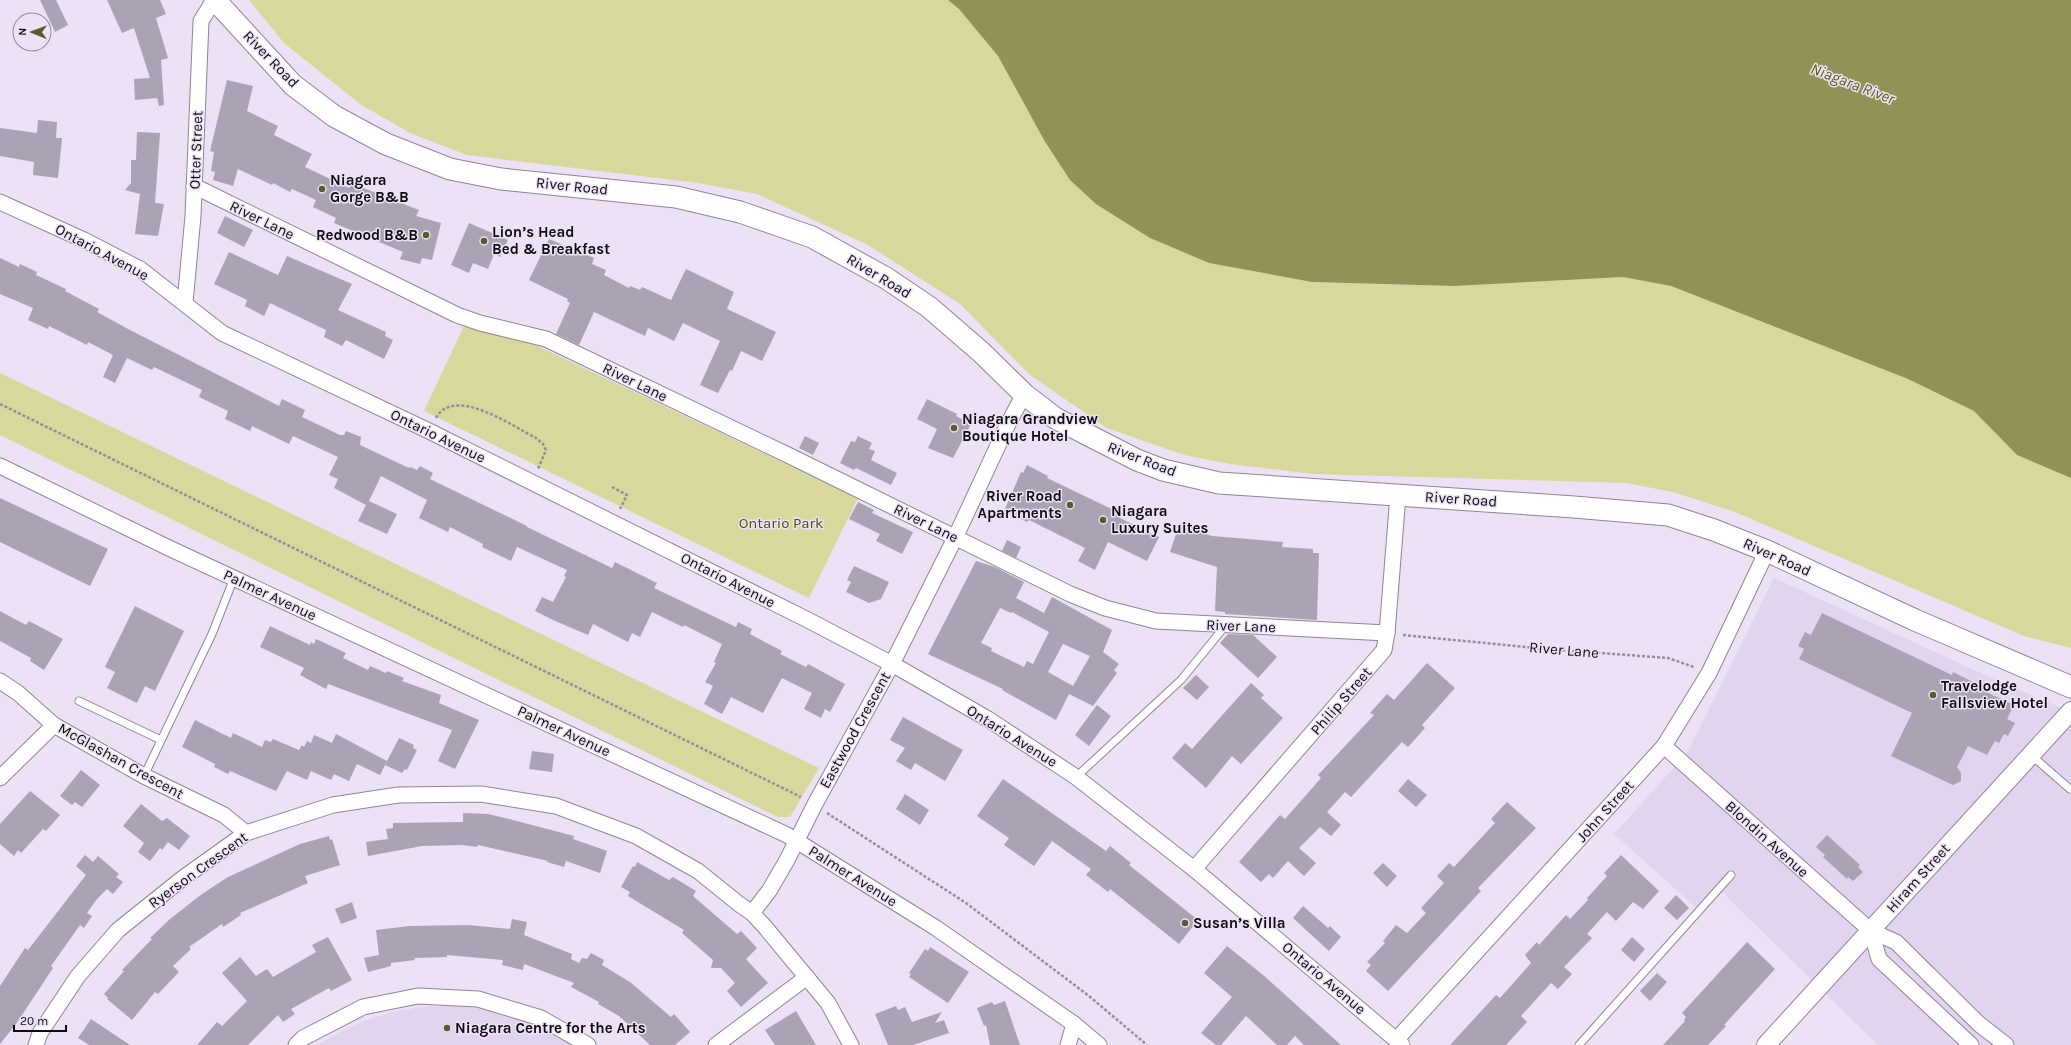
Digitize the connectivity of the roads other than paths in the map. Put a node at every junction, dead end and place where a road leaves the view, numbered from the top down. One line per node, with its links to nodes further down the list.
1 (214, 0): 2 (street, Otter Street); 5 (main road, River Road)
2 (194, 186): 4 (street, Otter Street); 8 (street, River Lane)
3 (0, 202): 4 (street, Ontario Avenue)
4 (185, 303): 13 (street, Ontario Avenue)
5 (1024, 394): 7 (main road, River Road); 8 (street, Eastwood Crescent)
6 (0, 466): 10 (street, Palmer Avenue)
7 (1398, 495): 9 (main road, River Road); 12 (street, Philip Street)
8 (955, 538): 11 (street, River Lane); 13 (street, Eastwood Crescent)
9 (1766, 551): 15 (main road, River Road); 20 (street, John Street)
10 (234, 578): 19 (lane); 27 (street, Palmer Avenue)
11 (1226, 625): 12 (street, River Lane); 23 (lane)
12 (1387, 633): 28 (street, Philip Street)
13 (892, 664): 23 (street, Ontario Avenue); 27 (street, Eastwood Crescent)
14 (0, 681): 18 (street, McGlashan Crescent)
15 (2071, 687)
16 (79, 701): 19 (lane)
17 (2071, 711): 21 (street, Hiram Street)
18 (54, 725): 22 (street, McGlashan Crescent); 24 (street)
19 (161, 740): 22 (lane)
20 (1664, 746): 31 (street, Blondin Avenue); 34 (street, John Street)
21 (2031, 755): 25 (lane); 31 (street, Hiram Street)
22 (144, 776): 26 (street, McGlashan Crescent)
23 (1076, 777): 28 (street, Ontario Avenue)
24 (0, 778)
25 (2070, 789)
26 (246, 833): 30 (street, Ryerson Crescent); 35 (street, Ryerson Crescent)
27 (798, 841): 30 (street, Eastwood Crescent); 33 (street, Palmer Avenue)
28 (1194, 869): 34 (street, Ontario Avenue)
29 (1732, 875): 42 (lane)
30 (752, 913): 32 (street)
31 (1870, 931): 43 (street, Hiram Street); 44 (street); 45 (street, Blondin Avenue)
32 (807, 977): 38 (street); 39 (street)
33 (1074, 1024): 40 (street); 41 (street, Palmer Avenue)
34 (1399, 1042)
35 (36, 1045)
36 (296, 1045): 37 (street)
37 (588, 1045)
38 (716, 1045)
39 (851, 1045)
40 (1068, 1045)
41 (1099, 1045)
42 (1579, 1045)
43 (1766, 1045)
44 (1971, 1045)
45 (2006, 1045)

